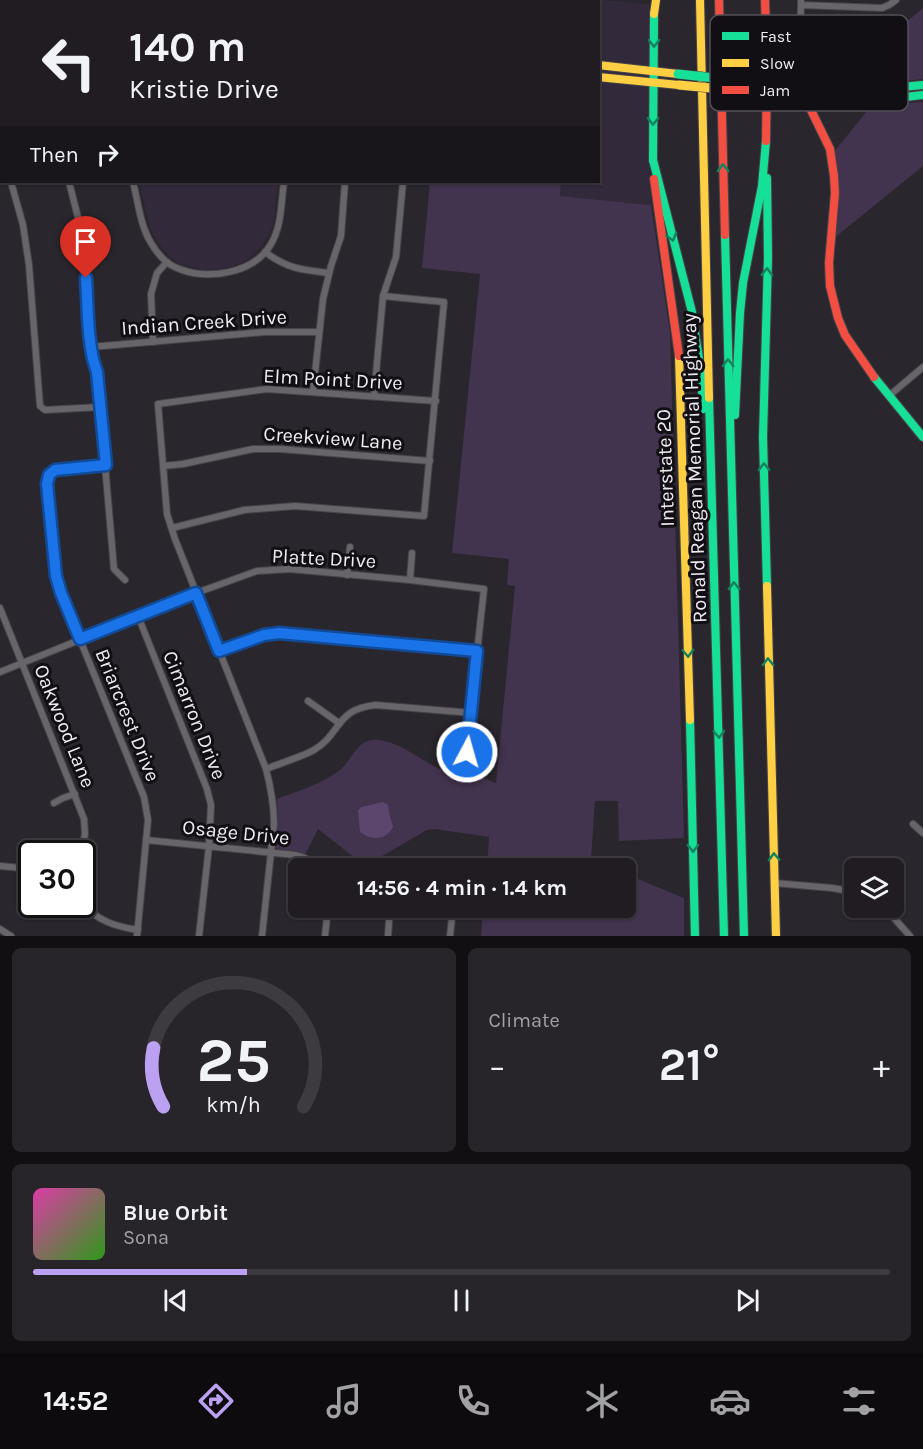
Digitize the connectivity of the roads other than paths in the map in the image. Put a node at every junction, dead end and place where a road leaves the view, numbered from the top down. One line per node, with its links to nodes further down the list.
1 (655, 0): 10 (main road, Interstate 20, one-way to 10)
2 (700, 0): 47 (main road, Ronald Reagan Memorial Highway)
3 (719, 0): 7 (main road, Ronald Reagan Memorial Highway, one-way to 3)
4 (765, 0): 8 (main road)
5 (896, 0): 6 (street)
6 (801, 3)
7 (719, 15)
8 (765, 15)
9 (600, 65): 10 (main road)
10 (653, 72): 12 (main road); 13 (main road, Interstate 20)
11 (600, 77): 13 (main road)
12 (679, 80): 13 (main road); 14 (main road, bridge)
13 (653, 82): 23 (main road, Interstate 20, one-way to 23)
14 (710, 83)
15 (923, 85): 16 (main road)
16 (908, 86)
17 (923, 95): 18 (main road)
18 (908, 97)
19 (722, 111): 48 (main road, Ronald Reagan Memorial Highway, one-way to 19)
20 (767, 111): 22 (main road)
21 (811, 111): 39 (main road)
22 (766, 141): 48 (main road); 79 (main road, one-way to 22)
23 (653, 160): 47 (main road, one-way to 47); 95 (main road, Interstate 20, one-way to 95)
24 (11, 183): 42 (street)
25 (69, 183): 36 (street)
26 (133, 183): 31 (street)
27 (284, 183): 30 (street)
28 (345, 183): 32 (street)
29 (403, 183): 33 (street)
30 (265, 252): 31 (street); 32 (street)
31 (167, 262): 35 (street)
32 (329, 273): 34 (street)
33 (383, 296): 40 (street); 41 (street)
34 (319, 332): 35 (street, Indian Creek Drive); 38 (street)
35 (153, 342): 36 (street, Indian Creek Drive)
36 (91, 347): 42 (street)
37 (923, 368): 39 (street)
38 (314, 392): 40 (street, Elm Point Drive); 46 (street, Elm Point Drive)
39 (890, 395): 43 (main road)
40 (374, 396): 41 (street, Elm Point Drive)
41 (436, 401): 44 (street)
42 (100, 407): 45 (street)
43 (923, 437)
44 (430, 460): 46 (street, Creekview Lane); 49 (street)
45 (106, 465): 53 (street); 58 (street, Briarcrest Drive)
46 (163, 466): 49 (street)
47 (711, 487): 96 (main road, Ronald Reagan Memorial Highway, one-way to 96)
48 (732, 505): 97 (main road, Ronald Reagan Memorial Highway, one-way to 48)
49 (172, 528): 55 (street)
50 (350, 547): 52 (street)
51 (412, 553): 54 (street)
52 (347, 575): 54 (street, Platte Drive); 55 (street, Platte Drive)
53 (125, 580)
54 (410, 580): 60 (street, Platte Drive)
55 (196, 593): 57 (street, Platte Drive); 59 (street)
56 (0, 608): 61 (street, Oakwood Lane)
57 (138, 616): 58 (street, Platte Drive); 74 (street, Cimarron Drive)
58 (80, 639): 61 (street, Platte Drive); 73 (street, Briarcrest Drive)
59 (219, 651): 60 (street); 66 (street)
60 (477, 651): 64 (street)
61 (23, 663): 62 (street, Platte Drive); 68 (street, Oakwood Lane)
62 (0, 672)
63 (308, 701): 65 (street)
64 (472, 713): 65 (street); 67 (street)
65 (339, 723): 66 (street)
66 (266, 769): 75 (street)
67 (472, 769)
68 (75, 794): 69 (street); 72 (street, Oakwood Lane)
69 (54, 803)
70 (913, 824): 71 (street)
71 (923, 833)
72 (84, 840)
73 (146, 840): 74 (street, Osage Drive); 87 (street, Briarcrest Drive)
74 (209, 846): 75 (street, Osage Drive); 90 (street, Cimarron Drive)
75 (271, 852): 76 (street, Osage Drive); 91 (street)
76 (307, 858)
77 (0, 866): 78 (street)
78 (18, 868)
79 (774, 883): 80 (street); 98 (main road)
80 (844, 890)
81 (96, 915): 87 (street)
82 (327, 918): 92 (street)
83 (389, 918): 93 (street)
84 (452, 918): 94 (street)
85 (894, 918): 88 (street)
86 (0, 929): 89 (street)
87 (137, 933)
88 (908, 935)
89 (11, 936)
90 (200, 936)
91 (262, 936)
92 (325, 936)
93 (388, 936)
94 (450, 936)
95 (695, 936)
96 (724, 936)
97 (745, 936)
98 (776, 936)

